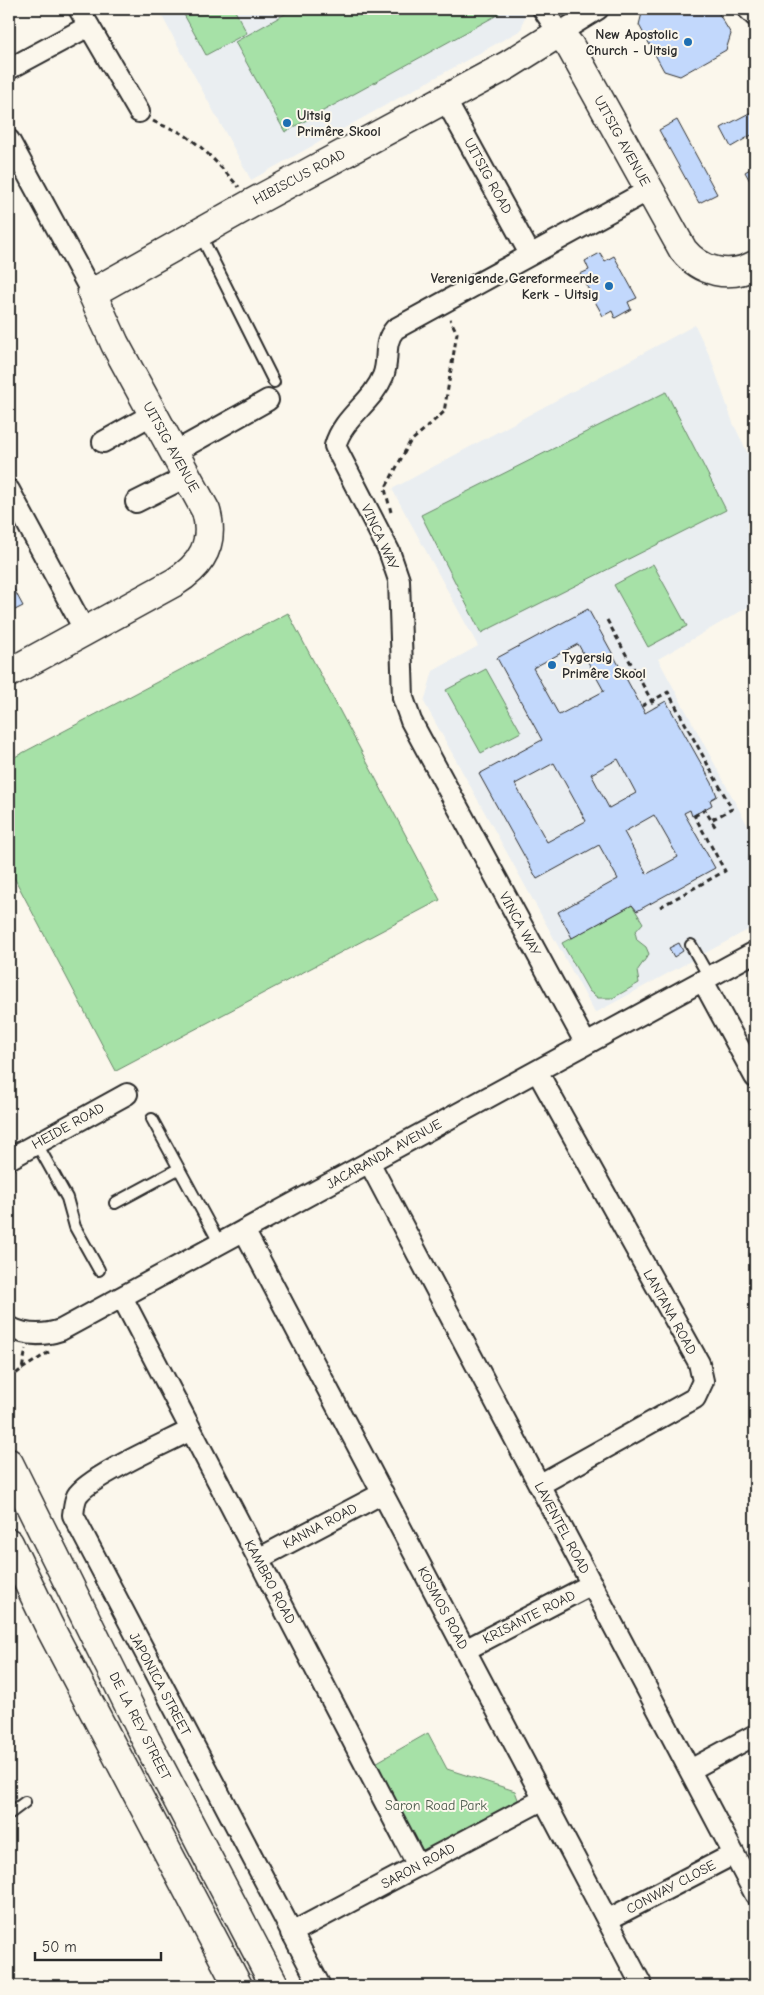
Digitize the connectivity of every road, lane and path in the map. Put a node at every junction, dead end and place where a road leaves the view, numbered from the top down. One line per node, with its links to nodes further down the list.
1 (543, 9): 6 (street, UITSIG AVENUE)
2 (748, 9): 4 (street)
3 (602, 12): 6 (street)
4 (755, 16)
5 (84, 17): 7 (street); 9 (street)
6 (560, 33): 8 (street, HIBISCUS ROAD); 11 (street, UITSIG AVENUE)
7 (9, 69)
8 (445, 99): 12 (street, HIBISCUS ROAD); 14 (street, UITSIG ROAD)
9 (139, 112): 12 (path)
10 (9, 140): 16 (street, UITSIG AVENUE)
11 (649, 190): 14 (street, VINCA WAY); 15 (street, UITSIG AVENUE)
12 (254, 202): 13 (street, HIBISCUS ROAD)
13 (199, 233): 16 (street, HIBISCUS ROAD); 18 (lane)
14 (530, 254): 17 (street, VINCA WAY)
15 (755, 265)
16 (92, 293): 19 (street, UITSIG AVENUE)
17 (443, 302): 25 (path); 38 (street, VINCA WAY)
18 (271, 391): 21 (street)
19 (153, 414): 20 (street); 21 (street, UITSIG AVENUE)
20 (104, 442)
21 (175, 452): 22 (street, UITSIG AVENUE)
22 (188, 476): 24 (street); 27 (street, UITSIG AVENUE)
23 (9, 490): 27 (street)
24 (136, 502)
25 (392, 514)
26 (607, 620): 29 (path)
27 (85, 631): 28 (street, UITSIG AVENUE)
28 (9, 673)
29 (651, 700): 30 (path); 31 (path); 32 (path)
30 (642, 706)
31 (655, 707)
32 (711, 820): 33 (path); 34 (path)
33 (716, 828)
34 (660, 907)
35 (691, 944): 37 (lane)
36 (755, 952): 37 (street, JACARANDA AVENUE)
37 (706, 979): 38 (street, JACARANDA AVENUE); 40 (street)
38 (586, 1044): 39 (street, JACARANDA AVENUE)
39 (537, 1071): 45 (street, JACARANDA AVENUE); 59 (street, LANTANA ROAD)
40 (755, 1077)
41 (127, 1094): 43 (street, HEIDE ROAD)
42 (152, 1119): 46 (lane)
43 (37, 1144): 44 (street, HEIDE ROAD); 50 (lane)
44 (9, 1159)
45 (370, 1162): 48 (street, JACARANDA AVENUE); 59 (street, LAVENTEL ROAD)
46 (178, 1169): 47 (lane); 49 (lane)
47 (115, 1203)
48 (244, 1230): 49 (street, JACARANDA AVENUE); 60 (street, KOSMOS ROAD)
49 (220, 1244): 51 (street, JACARANDA AVENUE)
50 (99, 1270)
51 (122, 1298): 52 (street, JACARANDA AVENUE); 57 (street, KAMBRO ROAD)
52 (9, 1327)
53 (27, 1346): 55 (path)
54 (51, 1351): 55 (path)
55 (22, 1369): 56 (path)
56 (9, 1379)
57 (191, 1430): 62 (street, KAMBRO ROAD); 74 (street, JAPONICA STREET)
58 (9, 1463): 76 (street, DE LA REY STREET)
59 (539, 1485): 63 (street, LAVENTEL ROAD)
60 (383, 1493): 62 (street, KANNA ROAD); 64 (street, KOSMOS ROAD)
61 (9, 1543): 75 (street)
62 (258, 1559): 71 (street, KAMBRO ROAD)
63 (592, 1584): 64 (street, KRISANTE ROAD); 66 (street, LAVENTEL ROAD)
64 (465, 1650): 67 (street, KOSMOS ROAD)
65 (755, 1735): 66 (street)
66 (690, 1770): 70 (street, LAVENTEL ROAD)
67 (544, 1799): 71 (street, SARON ROAD); 73 (street, KOSMOS ROAD)
68 (25, 1802): 69 (lane)
69 (9, 1814)
70 (734, 1854): 72 (street, LAVENTEL ROAD); 73 (street, CONWAY CLOSE)
71 (418, 1866): 74 (street, SARON ROAD)
72 (755, 1894)
73 (608, 1920): 78 (street, KOSMOS ROAD)
74 (291, 1932): 77 (street, JAPONICA STREET)
75 (238, 1986)
76 (275, 1986)
77 (320, 1986)
78 (642, 1986)

